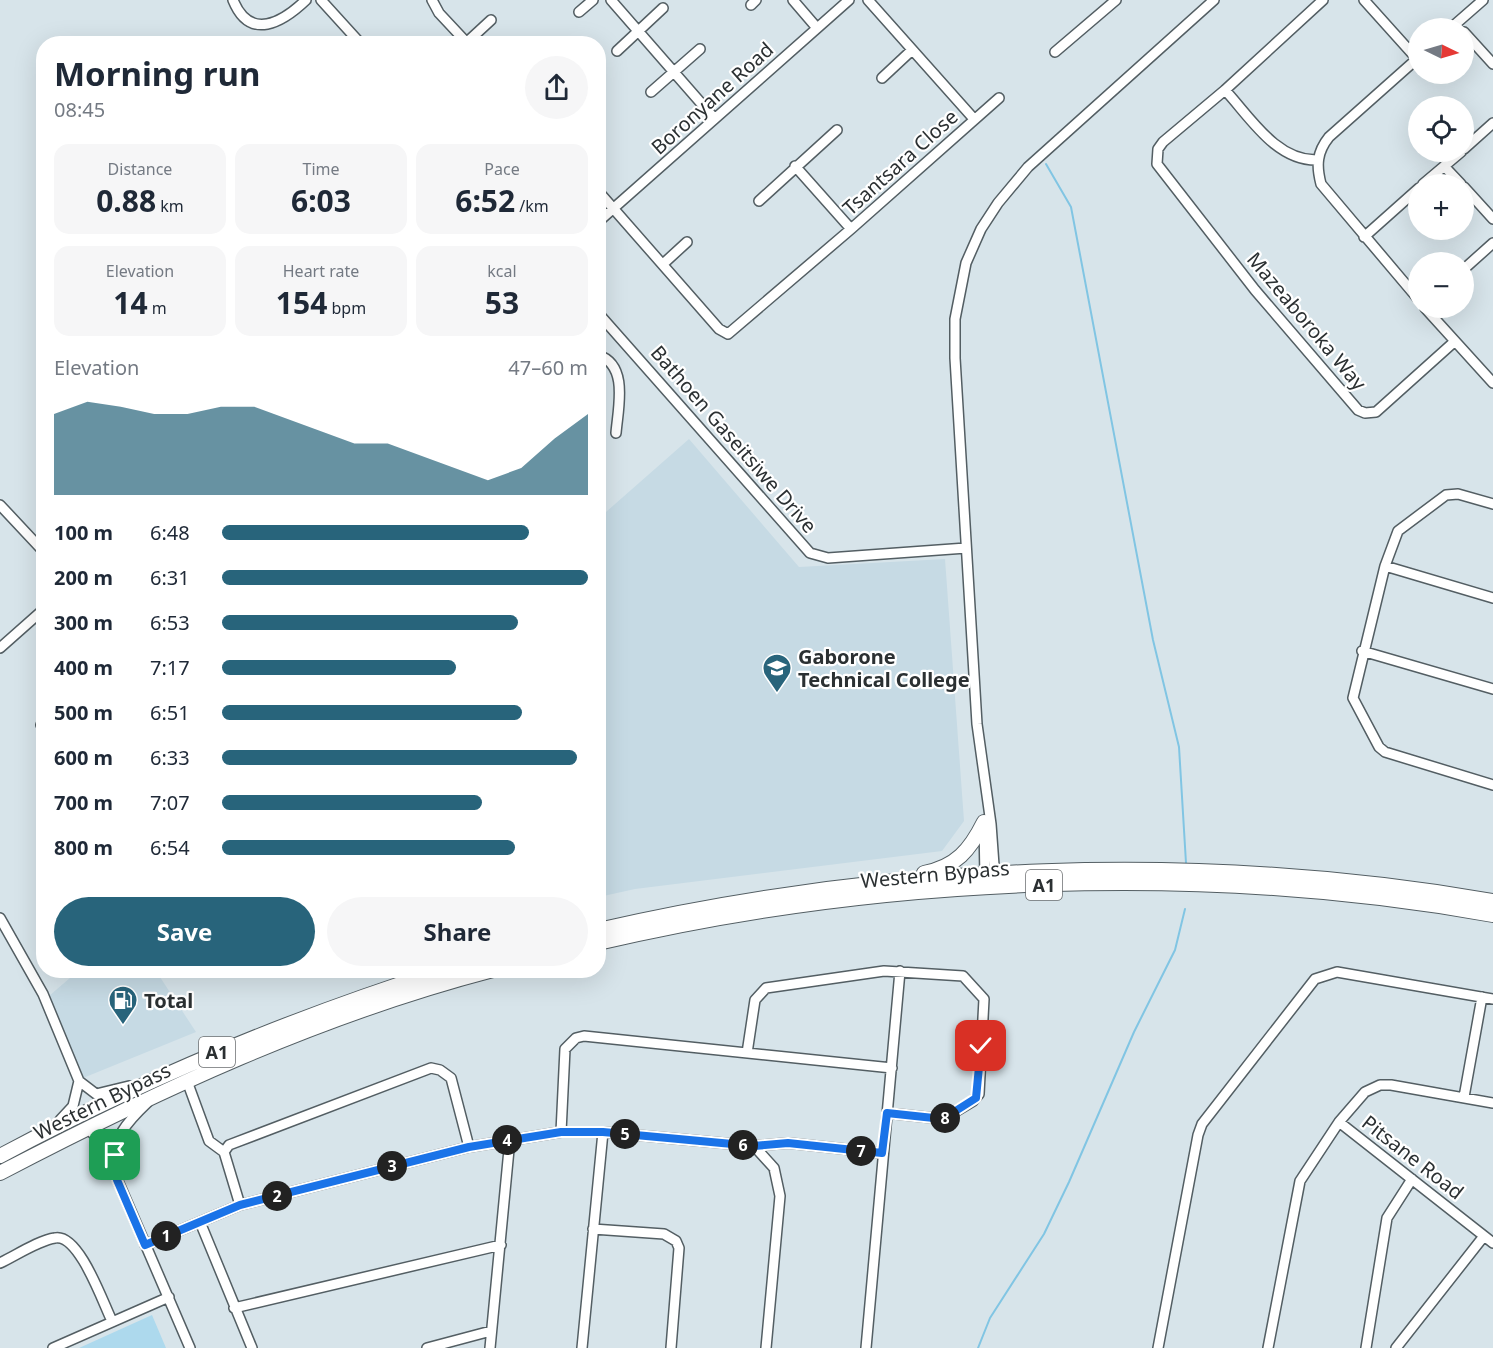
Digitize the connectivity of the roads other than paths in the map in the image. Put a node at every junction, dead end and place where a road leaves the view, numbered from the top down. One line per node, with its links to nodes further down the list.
1 (233, 0): 2 (street)
2 (306, 0)
3 (321, 0): 23 (street)
4 (432, 0): 24 (street)
5 (593, 0): 18 (street)
6 (610, 0): 22 (street)
7 (793, 0): 21 (street)
8 (849, 0): 21 (street, Boronyane Road)
9 (868, 0): 29 (street, Tsantsara Close)
10 (1099, 0): 17 (street)
11 (1116, 0): 17 (street)
12 (1214, 0): 75 (street)
13 (1323, 0): 36 (street)
14 (1364, 0): 27 (street)
15 (1483, 0): 19 (street)
16 (663, 8): 22 (street)
17 (1106, 9): 31 (street)
18 (579, 12)
19 (1465, 18)
20 (491, 20): 25 (street)
21 (817, 28): 39 (street, Boronyane Road)
22 (639, 31): 30 (street); 34 (street)
23 (354, 36)
24 (460, 36)
25 (474, 36)
26 (1474, 44): 32 (street)
27 (1408, 47)
28 (700, 49): 34 (street)
29 (912, 50): 35 (street); 40 (street, Tsantsara Close)
30 (617, 51)
31 (1055, 52)
32 (1493, 64)
33 (1408, 67): 44 (street)
34 (676, 71): 37 (street); 39 (street)
35 (882, 78)
36 (1225, 90): 44 (street); 66 (street, Mazeaboroka Way)
37 (651, 92)
38 (999, 98): 40 (street)
39 (714, 118): 54 (street, Boronyane Road)
40 (974, 119): 57 (street, Tsantsara Close)
41 (1493, 123): 43 (street)
42 (837, 130): 46 (street)
43 (1474, 140)
44 (1317, 160): 58 (street)
45 (1448, 162): 47 (street)
46 (795, 166): 53 (street); 57 (street)
47 (1444, 166): 48 (street); 49 (street)
48 (1435, 174)
49 (1452, 174)
50 (1408, 198): 58 (street)
51 (1474, 198): 56 (street)
52 (606, 200): 54 (street)
53 (759, 201)
54 (614, 209): 55 (street, Boronyane Road); 62 (street)
55 (606, 216)
56 (1493, 219)
57 (851, 230): 62 (street, Tsantsara Close)
58 (1364, 237): 63 (street)
59 (687, 242): 62 (street)
60 (1493, 243): 61 (street)
61 (1474, 260)
62 (663, 264)
63 (1408, 287)
64 (1434, 318): 66 (street)
65 (606, 322): 75 (street, Bathoen Gaseitsiwe Drive)
66 (1454, 342): 69 (street)
67 (606, 359): 71 (street)
68 (1493, 366): 69 (street)
69 (1484, 374): 70 (street)
70 (1493, 383)
71 (616, 433)
72 (1493, 504): 76 (street)
73 (0, 505): 74 (street)
74 (36, 543)
75 (966, 548): 83 (street)
76 (1384, 566): 77 (street); 80 (street)
77 (1493, 598)
78 (36, 616): 79 (street)
79 (0, 648)
80 (1362, 651): 81 (street); 82 (street)
81 (1493, 689)
82 (1493, 785)
83 (986, 801): 84 (street); 85 (street)
84 (984, 822): 85 (street); 86 (highway)
85 (990, 880): 86 (highway, Western Bypass / A1); 87 (highway, Western Bypass / A1); 88 (highway, Western Bypass / A1); 91 (highway, Western Bypass / A1)
86 (860, 885): 90 (highway, Western Bypass / A1)
87 (1493, 901)
88 (1493, 915)
89 (0, 918): 100 (street)
90 (606, 928)
91 (606, 941)
92 (900, 971): 97 (street); 98 (street); 105 (street)
93 (420, 978): 99 (highway, Western Bypass / A1)
94 (466, 978): 101 (highway, Western Bypass / A1)
95 (1482, 997): 96 (street); 103 (street); 141 (street)
96 (1493, 999)
97 (747, 1053): 98 (street); 108 (street)
98 (892, 1068): 105 (street)
99 (152, 1080): 100 (street); 113 (highway, Western Bypass / A1)
100 (79, 1081): 113 (street)
101 (187, 1081): 102 (highway, Western Bypass / A1); 114 (street)
102 (156, 1095): 107 (highway, Western Bypass / A1); 119 (street)
103 (1464, 1097): 104 (street); 106 (street)
104 (1493, 1102)
105 (887, 1113): 115 (street)
106 (1339, 1122): 118 (street, Pitsane Road); 142 (street)
107 (88, 1128): 117 (highway, Western Bypass / A1); 119 (street)
108 (561, 1132): 109 (street); 110 (street)
109 (603, 1132): 111 (street); 122 (street)
110 (510, 1139): 112 (street); 126 (street)
111 (754, 1146): 115 (street); 139 (street)
112 (469, 1147): 114 (street); 120 (street)
113 (14, 1149): 116 (highway, Western Bypass / A1)
114 (224, 1152): 120 (street)
115 (882, 1153): 140 (street)
116 (0, 1156)
117 (0, 1173)
118 (1412, 1179): 123 (street, Pitsane Road); 143 (street)
119 (117, 1180): 125 (street)
120 (240, 1205): 121 (street)
121 (200, 1222): 125 (street); 129 (street)
122 (593, 1229): 137 (street); 138 (street)
123 (1484, 1236): 124 (street, Pitsane Road); 144 (street)
124 (1493, 1243)
125 (145, 1245): 128 (street)
126 (501, 1245): 129 (street); 131 (street)
127 (0, 1263): 130 (street)
128 (169, 1297): 130 (street); 133 (street)
129 (234, 1308): 134 (street)
130 (112, 1321): 132 (street)
131 (491, 1331): 135 (street); 136 (street)
132 (53, 1348)
133 (190, 1348)
134 (252, 1348)
135 (427, 1348)
136 (490, 1348)
137 (582, 1348)
138 (671, 1348)
139 (766, 1348)
140 (866, 1348)
141 (1158, 1348)
142 (1268, 1348)
143 (1366, 1348)
144 (1396, 1348)

